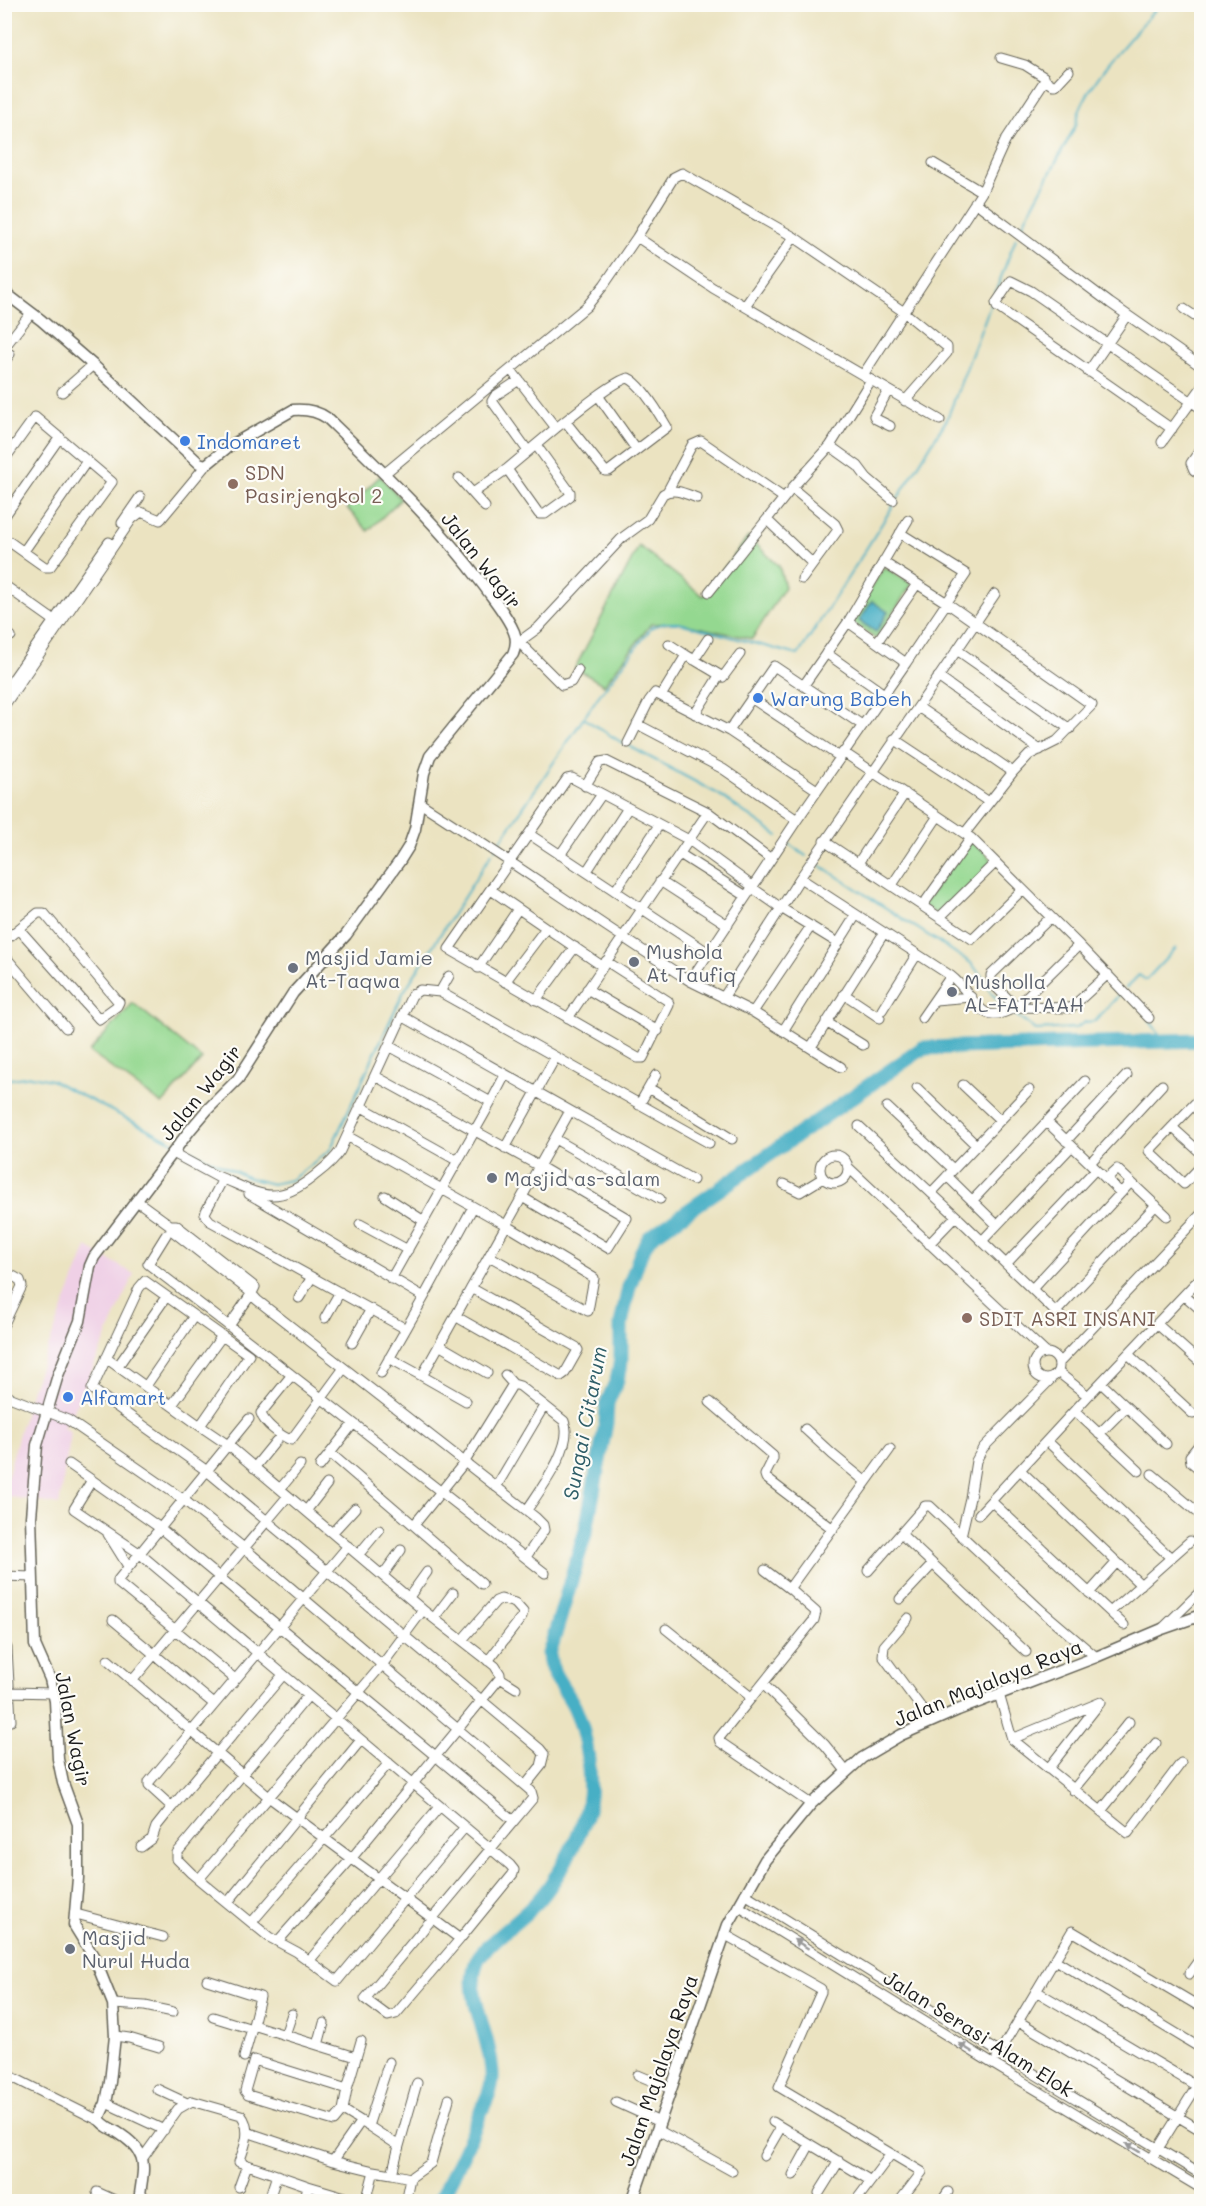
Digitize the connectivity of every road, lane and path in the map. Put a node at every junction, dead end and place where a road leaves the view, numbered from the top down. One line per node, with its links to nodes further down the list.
1 (1001, 58): 3 (street)
2 (1069, 71): 3 (street)
3 (1045, 80): 5 (street)
4 (933, 163): 5 (street)
5 (982, 192): 6 (street)
6 (975, 202): 12 (street); 14 (street)
7 (637, 237): 8 (street); 10 (street); 21 (street)
8 (795, 237): 10 (street); 12 (street)
9 (4, 292): 13 (street)
10 (745, 306): 23 (street)
11 (1184, 309): 15 (street)
12 (904, 312): 23 (street); 31 (street)
13 (31, 313): 17 (street); 19 (street)
14 (1127, 315): 16 (street); 20 (street)
15 (1202, 321)
16 (1108, 344): 22 (street); 22 (street); 32 (street)
17 (4, 349): 18 (street)
18 (4, 362)
19 (93, 365): 27 (street); 47 (street)
20 (1202, 367)
21 (511, 370): 24 (street); 49 (street)
22 (1088, 372): 38 (street)
23 (867, 378): 26 (street); 41 (street)
24 (519, 380): 37 (street); 43 (street)
25 (1202, 387): 32 (street)
26 (888, 391): 31 (street); 36 (street)
27 (62, 392)
28 (4, 395): 30 (street)
29 (598, 397): 35 (street); 44 (street); 44 (street)
30 (4, 401)
31 (905, 401): 34 (street)
32 (1191, 402): 33 (street); 38 (street)
33 (1202, 409)
34 (940, 420)
35 (565, 421): 37 (street); 44 (street)
36 (890, 426)
37 (556, 428): 43 (street)
38 (1172, 429): 40 (street)
39 (60, 437): 45 (street); 46 (street); 60 (street)
40 (1162, 442)
41 (830, 446): 52 (street); 58 (street)
42 (1202, 447): 50 (street)
43 (532, 448): 48 (street); 48 (street)
44 (636, 449)
45 (4, 460)
46 (87, 461): 65 (street); 65 (street)
47 (206, 465): 49 (street, Jalan Wagir); 76 (street)
48 (507, 469): 54 (street)
49 (384, 474): 79 (street, Jalan Wagir)
50 (1202, 476)
51 (459, 478): 54 (street)
52 (792, 488): 57 (street); 67 (street)
53 (667, 492): 56 (street); 57 (street); 79 (street)
54 (473, 493): 59 (street)
55 (140, 497): 76 (street)
56 (697, 498)
57 (784, 498): 61 (street)
58 (893, 500)
59 (485, 507)
60 (4, 517)
61 (766, 520): 67 (street); 71 (street)
62 (908, 520): 63 (street)
63 (900, 533): 66 (street); 73 (street)
64 (4, 538): 65 (street)
65 (24, 551)
66 (883, 562): 69 (street); 74 (street)
67 (813, 564): 68 (street)
68 (802, 579)
69 (917, 584): 73 (street); 78 (street)
70 (4, 585): 76 (street)
71 (709, 592)
72 (995, 594): 75 (street)
73 (947, 603): 75 (street); 85 (street)
74 (848, 622): 78 (street); 82 (street)
75 (976, 622): 81 (street); 95 (street)
76 (58, 623): 90 (street); 96 (street)
77 (708, 639): 84 (street)
78 (877, 642): 85 (street)
79 (518, 643): 86 (street); 114 (street, Jalan Wagir)
80 (669, 644): 84 (street)
81 (957, 650): 88 (street); 101 (street)
82 (826, 653): 89 (street); 91 (street)
83 (740, 654): 87 (street)
84 (690, 657): 87 (street); 92 (street)
85 (906, 663): 91 (street)
86 (579, 670)
87 (719, 676): 98 (street)
88 (938, 677): 97 (street); 105 (street)
89 (804, 685): 94 (street); 100 (street)
90 (4, 692)
91 (884, 694): 100 (street)
92 (661, 696): 98 (street); 99 (street)
93 (1100, 697): 95 (street)
94 (751, 698): 102 (street); 106 (street)
95 (1092, 705): 101 (street)
96 (4, 706)
97 (918, 707): 103 (street); 108 (street)
98 (695, 714): 102 (street)
99 (637, 724): 104 (street); 118 (street)
100 (862, 725): 106 (street)
101 (1070, 729): 105 (street)
102 (729, 731): 110 (street)
103 (894, 740): 107 (street); 113 (street)
104 (628, 743)
105 (1040, 750): 108 (street)
106 (842, 754): 107 (street); 110 (street)
107 (873, 771): 111 (street); 123 (street)
108 (1013, 772): 113 (street)
109 (585, 786): 112 (street); 116 (street); 120 (street)
110 (817, 790): 118 (street)
111 (905, 793): 117 (street); 129 (street)
112 (602, 794): 115 (street); 125 (street)
113 (989, 802): 121 (street)
114 (420, 803): 127 (street); 216 (street, Jalan Wagir)
115 (628, 808): 119 (street); 130 (street)
116 (708, 812): 122 (street); 126 (street)
117 (938, 816): 121 (street); 133 (street)
118 (797, 820): 126 (street)
119 (659, 825): 122 (street); 137 (street)
120 (529, 834): 125 (street); 127 (street)
121 (968, 836): 128 (street); 138 (street)
122 (689, 840): 124 (street); 134 (street)
123 (824, 841): 129 (street); 131 (street)
124 (680, 854): 132 (street); 134 (street)
125 (560, 855): 130 (street)
126 (771, 859): 134 (street)
127 (509, 861): 135 (street); 150 (street)
128 (995, 862): 136 (street); 143 (street)
129 (858, 863): 133 (street)
130 (587, 871): 137 (street)
131 (800, 878): 140 (street); 142 (street)
132 (660, 881): 139 (street); 145 (street)
133 (891, 885): 138 (street)
134 (750, 889): 140 (street); 145 (street)
135 (491, 890): 141 (street); 159 (street)
136 (1022, 890): 143 (street); 144 (street)
137 (615, 891): 139 (street)
138 (922, 905): 143 (street)
139 (642, 908): 150 (street); 155 (street)
140 (780, 908): 146 (street); 169 (street)
141 (518, 909): 147 (street); 159 (street)
142 (856, 915): 149 (street); 152 (street)
143 (940, 917)
144 (1050, 918): 153 (street); 172 (street)
145 (728, 925): 155 (street)
146 (811, 926): 152 (street); 173 (street)
147 (546, 928): 154 (street); 164 (street)
148 (19, 929): 148 (street); 151 (street)
149 (884, 933): 156 (street); 167 (street)
150 (622, 938): 158 (street); 163 (street)
151 (4, 941)
152 (838, 943): 181 (street)
153 (1079, 945): 160 (street); 172 (street)
154 (575, 947): 158 (street); 170 (street)
155 (709, 952): 163 (street)
156 (918, 954): 162 (street); 167 (street)
157 (4, 955): 179 (street)
158 (604, 963): 165 (street); 180 (street)
159 (478, 968): 164 (street)
160 (1107, 974): 172 (street); 177 (street)
161 (449, 976): 166 (street)
162 (951, 976): 168 (street); 171 (street)
163 (690, 981): 169 (street)
164 (505, 982): 170 (street)
165 (587, 989): 175 (street); 180 (street)
166 (440, 992): 174 (street); 185 (street)
167 (844, 994): 178 (street)
168 (971, 997): 171 (street); 172 (street)
169 (723, 998): 173 (street)
170 (536, 1000): 175 (street)
171 (934, 1000): 176 (street)
172 (1016, 1007)
173 (753, 1012): 181 (street)
174 (402, 1016): 183 (street); 187 (street)
175 (568, 1018): 180 (street)
176 (922, 1018)
177 (1149, 1018)
178 (826, 1022): 182 (street); 184 (street)
179 (66, 1028)
180 (658, 1031)
181 (783, 1031): 184 (street)
182 (863, 1045)
183 (389, 1046): 190 (street); 198 (street)
184 (811, 1047): 186 (street)
185 (555, 1058): 197 (street); 200 (street)
186 (841, 1067)
187 (505, 1075): 197 (street); 198 (street)
188 (656, 1075): 194 (street)
189 (1126, 1075): 213 (street)
190 (375, 1076): 201 (street); 208 (street)
191 (1085, 1081): 205 (street)
192 (1162, 1085): 221 (street)
193 (963, 1086): 204 (street)
194 (648, 1088): 200 (street); 211 (street)
195 (917, 1088): 214 (street)
196 (1029, 1090): 204 (street)
197 (536, 1092): 203 (street); 215 (street)
198 (491, 1102): 208 (street)
199 (1199, 1103): 207 (street)
200 (639, 1105): 212 (street)
201 (360, 1106): 209 (street); 218 (street)
202 (887, 1107): 223 (street)
203 (570, 1112): 210 (street); 227 (street)
204 (1000, 1120): 214 (street)
205 (1047, 1122): 213 (street); 237 (street)
206 (859, 1126): 231 (street)
207 (1172, 1127): 217 (street); 219 (street)
208 (474, 1131): 215 (street); 218 (street)
209 (347, 1136): 224 (street); 230 (street)
210 (555, 1138): 220 (street); 235 (street)
211 (732, 1139)
212 (710, 1143)
213 (1069, 1143): 221 (street); 246 (street)
214 (976, 1144): 223 (street)
215 (505, 1148): 220 (street)
216 (174, 1152): 224 (street); 236 (street, Jalan Wagir)
217 (1202, 1155)
218 (458, 1161): 230 (street)
219 (1202, 1165)
220 (539, 1166): 234 (street); 234 (street)
221 (1093, 1166): 226 (street); 252 (street)
222 (849, 1168): 225 (street); 225 (street); 249 (street)
223 (950, 1172): 231 (street); 237 (street)
224 (220, 1178): 255 (street); 256 (street)
225 (823, 1178): 229 (street)
226 (1106, 1179): 228 (street); 232 (street)
227 (693, 1180)
228 (1131, 1182): 232 (street); 238 (street)
229 (784, 1184)
230 (442, 1189): 239 (street); 243 (street)
231 (931, 1193): 241 (street)
232 (1120, 1193): 258 (street)
233 (385, 1196): 243 (street)
234 (522, 1197): 245 (street)
235 (660, 1199)
236 (137, 1201): 260 (street); 307 (street, Jalan Wagir)
237 (972, 1201): 246 (street)
238 (1156, 1205): 242 (street); 267 (street)
239 (473, 1207): 245 (street); 263 (street)
240 (1202, 1213): 288 (street)
241 (956, 1216): 248 (street); 249 (street)
242 (1167, 1216)
243 (424, 1221): 250 (street)
244 (360, 1224): 250 (street)
245 (506, 1225): 251 (street); 251 (street)
246 (997, 1225): 248 (street)
247 (166, 1235): 274 (street)
248 (982, 1241): 252 (street)
249 (929, 1244): 277 (street)
250 (408, 1250): 256 (street)
251 (489, 1256): 257 (street)
252 (1006, 1264): 258 (street)
253 (4, 1271): 272 (street)
254 (1202, 1276): 261 (street)
255 (312, 1277): 259 (street); 264 (street)
256 (391, 1279): 263 (street)
257 (471, 1288): 269 (street); 269 (street)
258 (1032, 1289): 267 (street)
259 (340, 1292): 265 (street); 270 (street)
260 (252, 1293): 274 (street); 287 (street)
261 (1184, 1295): 266 (street); 273 (street)
262 (166, 1297): 268 (street); 282 (street); 286 (street)
263 (424, 1297): 275 (street)
264 (299, 1298)
265 (371, 1310): 275 (street); 278 (street)
266 (1202, 1311)
267 (1056, 1312): 271 (street)
268 (194, 1316): 276 (street); 297 (street)
269 (455, 1316): 279 (street)
270 (325, 1318)
271 (1066, 1322)
272 (4, 1324)
273 (1157, 1324): 281 (street); 285 (street)
274 (229, 1326): 293 (street)
275 (406, 1329): 283 (street)
276 (222, 1336): 304 (street); 312 (street)
277 (1028, 1336): 280 (street); 284 (street)
278 (352, 1343)
279 (439, 1345): 290 (street); 294 (street)
280 (1046, 1353): 284 (street); 288 (street)
281 (1128, 1354): 295 (street); 309 (street)
282 (106, 1358): 286 (street); 328 (street)
283 (389, 1359): 289 (street); 294 (street)
284 (1035, 1359): 291 (street)
285 (1202, 1364)
286 (118, 1366): 297 (street)
287 (344, 1368): 301 (street); 322 (street)
288 (1056, 1371): 291 (street); 299 (street); 300 (street)
289 (381, 1373)
290 (487, 1373)
291 (1036, 1374): 300 (street)
292 (505, 1375): 296 (street)
293 (291, 1376): 301 (street); 301 (street)
294 (422, 1376): 302 (street)
295 (1101, 1383): 299 (street); 306 (street)
296 (513, 1384): 305 (street); 322 (street)
297 (146, 1386): 304 (street)
298 (4, 1395): 307 (street)
299 (1088, 1396): 308 (street)
300 (1032, 1398): 353 (street)
301 (322, 1400): 311 (street)
302 (466, 1401)
303 (710, 1402): 348 (street)
304 (172, 1405): 312 (street)
305 (544, 1406): 335 (street); 341 (street)
306 (1126, 1407): 314 (street); 318 (street)
307 (47, 1411): 338 (street); 372 (street, Jalan Wagir)
308 (1075, 1411): 314 (street); 315 (street)
309 (1193, 1414)
310 (249, 1419): 319 (street)
311 (353, 1424): 321 (street); 337 (street)
312 (200, 1426): 319 (street)
313 (805, 1429): 333 (street)
314 (1099, 1434): 329 (street)
315 (1047, 1441): 327 (street); 361 (street)
316 (1202, 1441): 330 (street)
317 (276, 1442): 326 (street)
318 (1166, 1444)
319 (228, 1445): 326 (street); 328 (street)
320 (890, 1449): 333 (street)
321 (330, 1453): 325 (street); 346 (street)
322 (464, 1463): 335 (street); 337 (street)
323 (69, 1464): 332 (street)
324 (300, 1465): 336 (street)
325 (320, 1466)
326 (254, 1468): 336 (street)
327 (1020, 1470): 339 (street); 362 (street)
328 (207, 1471): 338 (street); 345 (street)
329 (1139, 1471)
330 (1202, 1471)
331 (1152, 1474): 344 (street)
332 (92, 1480): 347 (street); 349 (street)
333 (866, 1482): 348 (street)
334 (327, 1484): 342 (street)
335 (495, 1487): 341 (street)
336 (284, 1492): 342 (street); 345 (street)
337 (441, 1492): 346 (street); 360 (street)
338 (184, 1500): 347 (street); 356 (street)
339 (991, 1501): 343 (street); 379 (street)
340 (355, 1508): 351 (street)
341 (527, 1510): 360 (street)
342 (306, 1511): 351 (street)
343 (979, 1514)
344 (1202, 1516)
345 (266, 1521): 356 (street); 367 (street)
346 (414, 1525): 374 (street)
347 (160, 1528): 358 (street); 373 (street)
348 (832, 1529): 376 (street)
349 (105, 1530): 358 (street); 364 (street)
350 (378, 1530): 359 (street)
351 (332, 1533): 355 (street)
352 (902, 1534): 353 (street); 363 (street); 366 (street)
353 (961, 1536): 401 (street)
354 (1190, 1541): 361 (street)
355 (348, 1546): 359 (street); 367 (street)
356 (244, 1548): 373 (street); 381 (street)
357 (401, 1550): 370 (street)
358 (139, 1553): 364 (street); 383 (street)
359 (359, 1554): 370 (street)
360 (526, 1557): 369 (street)
361 (1171, 1558): 375 (street)
362 (1117, 1562): 375 (street); 379 (street)
363 (933, 1564): 382 (street); 398 (street)
364 (128, 1566): 394 (street)
365 (765, 1570): 376 (street)
366 (868, 1571)
367 (326, 1572): 381 (street); 395 (street)
368 (427, 1572): 380 (street)
369 (545, 1573)
370 (383, 1575): 380 (street)
371 (5, 1576): 372 (street)
372 (32, 1577): 412 (street, Jalan Wagir)
373 (219, 1577): 383 (street); 391 (street)
374 (483, 1584)
375 (1141, 1585): 385 (street)
376 (790, 1589): 409 (street)
377 (1202, 1590): 393 (street)
378 (453, 1593): 387 (street)
379 (1089, 1593): 385 (street)
380 (408, 1597): 384 (street)
381 (304, 1599): 391 (street); 404 (street)
382 (900, 1599)
383 (198, 1602): 394 (street); 399 (street)
384 (423, 1610): 387 (street); 395 (street)
385 (1110, 1612): 390 (street)
386 (1202, 1615): 393 (street, Jalan Majalaya Raya)
387 (434, 1618): 396 (street)
388 (908, 1618): 421 (street)
389 (112, 1620): 400 (street)
390 (1124, 1625)
391 (279, 1628): 399 (street); 413 (street)
392 (666, 1629): 416 (street)
393 (1162, 1629): 401 (street, Jalan Majalaya Raya)
394 (176, 1630): 400 (street); 407 (street)
395 (405, 1635): 404 (street); 417 (street)
396 (462, 1640): 403 (street); 403 (street)
397 (4, 1647): 410 (street)
398 (1026, 1652)
399 (257, 1653): 405 (street); 407 (street)
400 (156, 1655): 408 (street); 418 (street)
401 (1096, 1657): 414 (street, Jalan Majalaya Raya)
402 (108, 1660): 408 (street)
403 (488, 1661): 406 (street)
404 (382, 1665): 413 (street); 423 (street)
405 (283, 1675): 415 (street); 428 (street)
406 (500, 1678): 411 (street); 417 (street)
407 (235, 1679): 418 (street)
408 (132, 1681): 424 (street)
409 (763, 1684): 416 (street); 433 (street)
410 (8, 1686): 412 (street); 420 (street)
411 (516, 1688)
412 (53, 1693): 457 (street, Jalan Wagir)
413 (358, 1693): 419 (street); 429 (street)
414 (999, 1694): 421 (street, Jalan Majalaya Raya); 425 (street)
415 (308, 1696): 419 (street); 434 (street)
416 (751, 1697): 439 (street)
417 (482, 1700): 423 (street); 436 (street)
418 (214, 1704): 424 (street)
419 (336, 1718): 426 (street); 438 (street)
420 (4, 1719)
421 (931, 1721): 433 (street, Jalan Majalaya Raya)
422 (1129, 1722): 437 (street)
423 (457, 1729): 429 (street); 436 (street)
424 (191, 1732): 428 (street); 441 (street)
425 (1012, 1739): 432 (street); 432 (street)
426 (361, 1740): 430 (street); 443 (street)
427 (1156, 1743): 442 (street)
428 (217, 1752): 434 (street); 441 (street)
429 (435, 1756): 435 (street); 444 (street)
430 (389, 1763): 435 (street); 446 (street)
431 (1181, 1763): 442 (street)
432 (1048, 1769): 437 (street)
433 (846, 1771): 439 (street, Jalan Majalaya Raya)
434 (244, 1775): 438 (street); 450 (street)
435 (413, 1783): 440 (street); 449 (street)
436 (525, 1786): 444 (street)
437 (1073, 1790): 442 (street)
438 (270, 1798): 443 (street); 450 (street)
439 (811, 1804): 452 (street, Jalan Majalaya Raya)
440 (440, 1806): 445 (street); 451 (street)
441 (172, 1807): 447 (street)
442 (1101, 1811)
443 (297, 1818): 446 (street); 454 (street)
444 (514, 1821): 448 (street)
445 (465, 1827): 448 (street); 453 (street)
446 (323, 1838): 449 (street); 459 (street)
447 (141, 1847)
448 (492, 1849): 458 (street); 463 (street)
449 (351, 1859): 451 (street); 464 (street)
450 (199, 1879): 454 (street)
451 (378, 1879): 453 (street); 467 (street)
452 (745, 1894): 455 (street, Jalan Majalaya Raya); 456 (street, Jalan Serasi Alam Elok)
453 (404, 1899): 458 (street); 467 (street)
454 (228, 1902): 459 (street)
455 (738, 1906): 460 (street, Jalan Serasi Alam Elok); 461 (street, Jalan Majalaya Raya)
456 (775, 1912): 460 (street); 485 (street, Jalan Serasi Alam Elok)
457 (76, 1914): 462 (street); 471 (street, Jalan Wagir)
458 (433, 1920): 463 (street); 463 (street)
459 (252, 1922): 464 (street)
460 (768, 1924): 490 (street, Jalan Serasi Alam Elok, one-way to 460)
461 (724, 1934): 497 (street, Jalan Majalaya Raya); 513 (street)
462 (163, 1937)
463 (460, 1939)
464 (278, 1941): 467 (street)
465 (1202, 1956): 468 (street)
466 (1055, 1960): 470 (street); 472 (street); 484 (street)
467 (309, 1961)
468 (1190, 1974)
469 (207, 1980): 478 (street)
470 (1036, 1991): 476 (street); 494 (street)
471 (113, 2004): 473 (street); 480 (street, Jalan Wagir)
472 (1202, 2008)
473 (172, 2012)
474 (292, 2014): 479 (street)
475 (213, 2017): 478 (street)
476 (1018, 2021): 485 (street); 503 (street)
477 (324, 2023): 482 (street)
478 (252, 2027): 479 (street); 488 (street)
479 (285, 2035): 482 (street)
480 (115, 2036): 483 (street); 500 (street, Jalan Wagir)
481 (361, 2041): 487 (street)
482 (318, 2045): 487 (street)
483 (159, 2048)
484 (1202, 2049)
485 (1000, 2053): 490 (street); 512 (street, Jalan Serasi Alam Elok)
486 (234, 2054): 488 (street)
487 (356, 2056): 496 (street)
488 (249, 2058): 496 (street); 502 (street)
489 (389, 2062): 505 (street)
490 (993, 2064): 516 (street, Jalan Serasi Alam Elok, one-way to 490)
491 (4, 2073): 504 (street)
492 (638, 2075): 497 (street)
493 (417, 2083): 511 (street)
494 (1200, 2084): 503 (street)
495 (158, 2089): 501 (street)
496 (347, 2089): 502 (street)
497 (671, 2089): 506 (street, Jalan Majalaya Raya)
498 (449, 2099): 526 (street)
499 (616, 2102): 506 (street)
500 (106, 2103): 504 (street, Jalan Wagir); 507 (street)
501 (187, 2103): 507 (street); 509 (street)
502 (343, 2110): 505 (street)
503 (1178, 2116): 508 (street); 512 (street)
504 (100, 2121): 515 (street)
505 (365, 2124): 511 (street); 518 (street)
506 (659, 2126): 521 (street); 541 (street, Jalan Majalaya Raya)
507 (164, 2130): 515 (street)
508 (1202, 2130)
509 (247, 2132): 518 (street); 519 (street)
510 (810, 2144): 514 (street); 517 (street); 524 (street)
511 (399, 2146): 522 (street)
512 (1157, 2149): 516 (street); 525 (street, Jalan Serasi Alam Elok)
513 (891, 2154): 527 (street); 543 (street)
514 (764, 2156)
515 (142, 2159): 534 (street)
516 (1151, 2159): 530 (street, Jalan Serasi Alam Elok)
517 (839, 2161): 527 (street); 533 (street)
518 (333, 2162): 520 (street)
519 (247, 2165): 523 (street); 529 (street)
520 (374, 2170): 522 (street); 539 (street)
521 (732, 2171)
522 (392, 2174): 526 (street)
523 (278, 2175): 528 (street); 537 (street)
524 (793, 2175)
525 (1202, 2175)
526 (410, 2178): 540 (street)
527 (871, 2181): 542 (street)
528 (308, 2186): 538 (street); 539 (street)
529 (239, 2187)
530 (1202, 2189)
531 (97, 2192): 535 (street)
532 (948, 2192): 544 (street)
533 (819, 2193)
534 (139, 2198): 536 (street)
535 (119, 2202)
536 (150, 2202)
537 (268, 2202)
538 (304, 2202)
539 (364, 2202)
540 (405, 2202)
541 (632, 2202)
542 (855, 2202)
543 (899, 2202)
544 (941, 2202)

